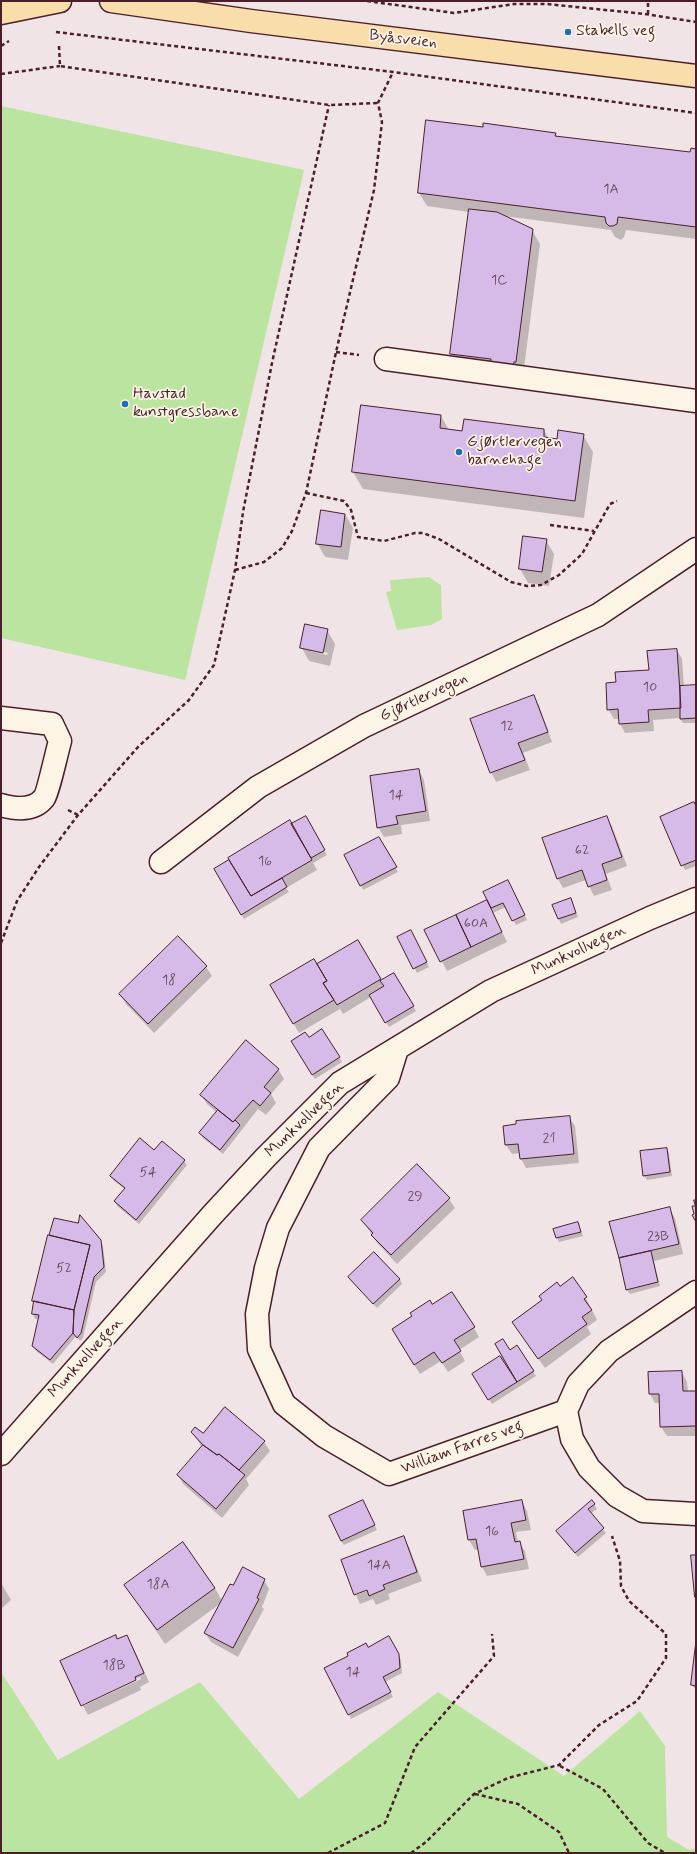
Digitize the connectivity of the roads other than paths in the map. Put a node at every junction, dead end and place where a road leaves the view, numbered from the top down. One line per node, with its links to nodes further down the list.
1 (60, 1): 3 (main road)
2 (111, 1): 4 (main road, Byåsveien)
3 (1, 13)
4 (696, 76)
5 (386, 359): 6 (street)
6 (696, 401)
7 (696, 549): 10 (street, Gjørtlervegen)
8 (1, 718): 9 (street)
9 (1, 805)
10 (161, 862)
11 (696, 899): 12 (street, Munkvollvegen)
12 (397, 1049): 14 (street, William Farres veg); 15 (street, Munkvollvegen)
13 (696, 1292): 14 (street)
14 (566, 1411): 16 (street)
15 (1, 1454)
16 (696, 1514)

